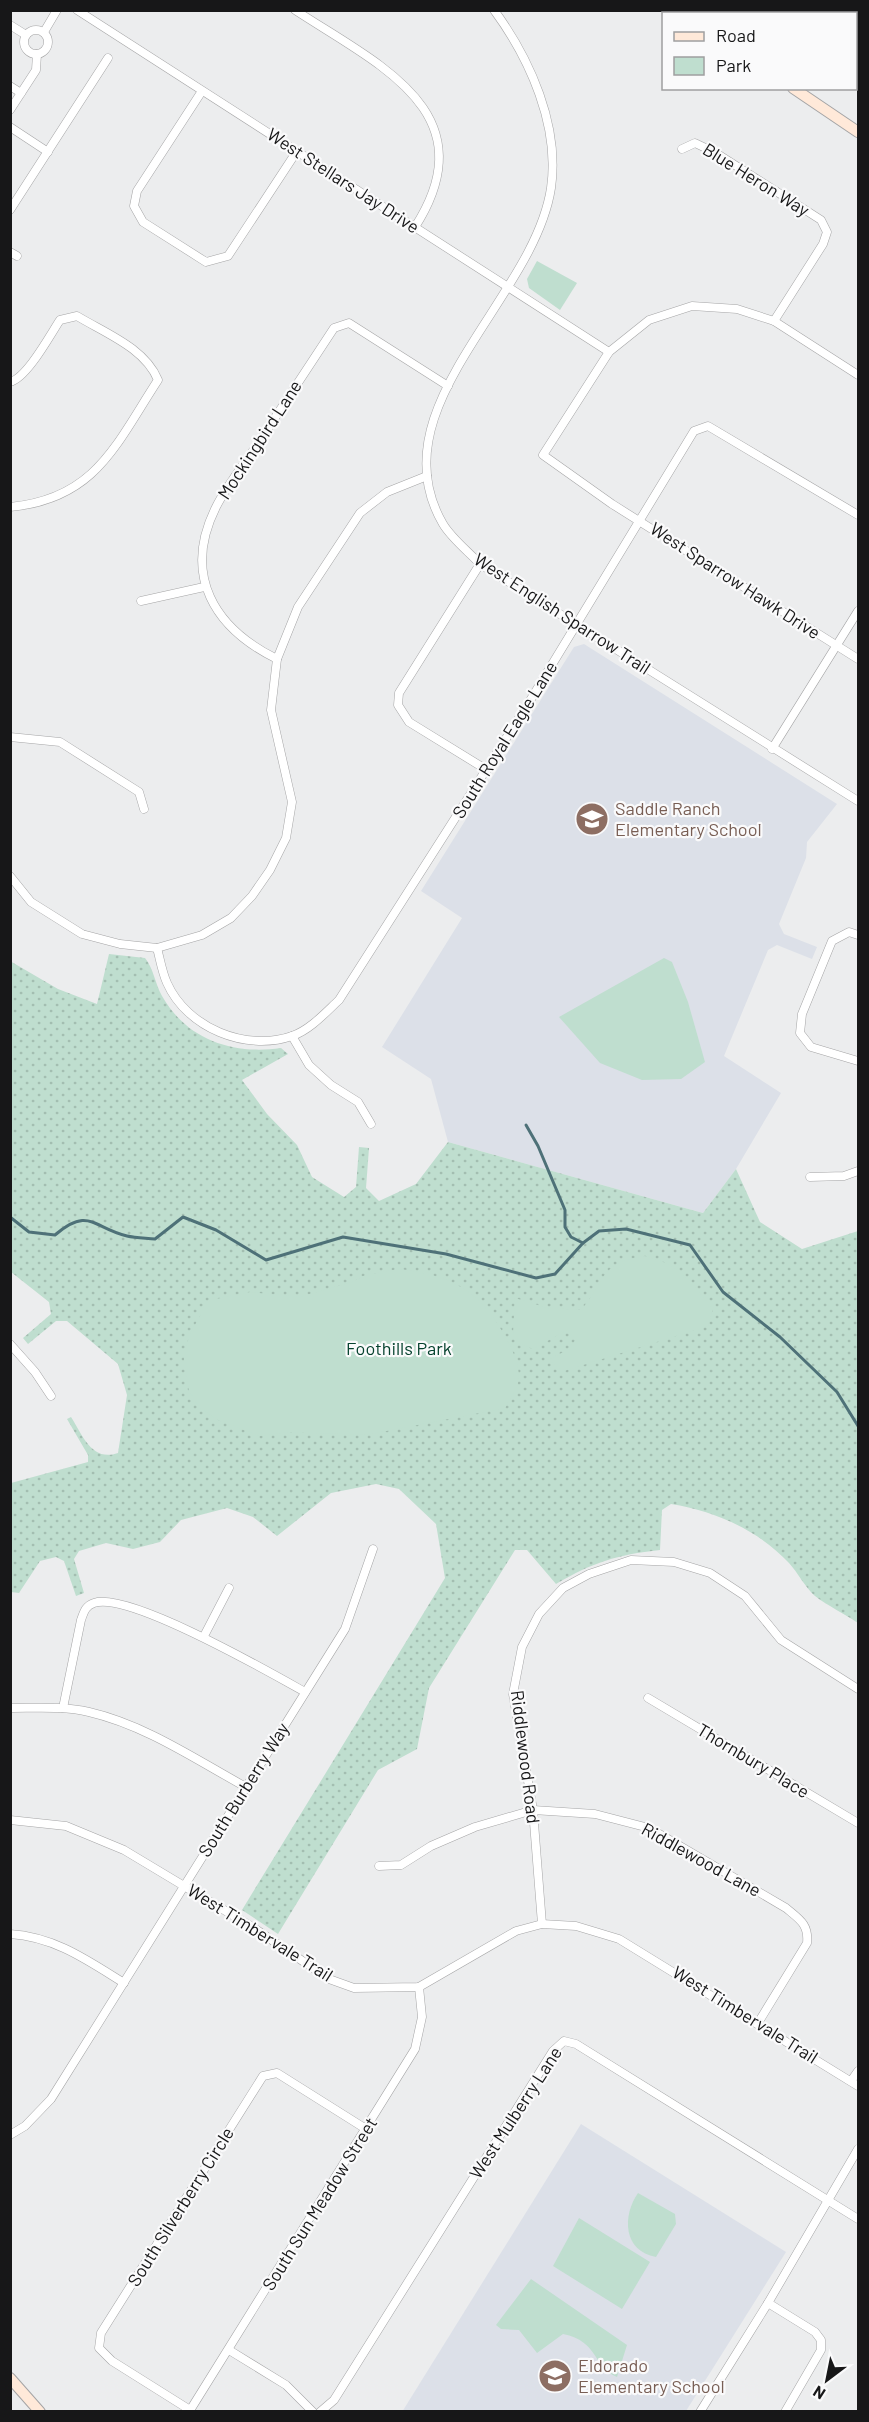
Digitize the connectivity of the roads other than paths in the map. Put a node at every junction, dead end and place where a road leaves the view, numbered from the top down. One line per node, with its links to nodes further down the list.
1 (57, 10): 6 (street)
2 (77, 10): 12 (street, West Stellars Jay Drive)
3 (295, 10): 21 (street)
4 (494, 10): 22 (street, West English Sparrow Trail)
5 (10, 25): 7 (street)
6 (44, 32): 7 (street); 8 (street)
7 (26, 35): 8 (street)
8 (38, 54): 13 (street)
9 (108, 58): 19 (street)
10 (10, 86): 13 (street)
11 (796, 90): 16 (main road)
12 (202, 91): 18 (street, West Stellars Jay Drive); 18 (street)
13 (21, 93): 14 (street)
14 (10, 110)
15 (10, 127): 19 (street)
16 (858, 132)
17 (682, 149): 23 (street, Blue Heron Way)
18 (297, 151): 21 (street, West Stellars Jay Drive)
19 (48, 152): 20 (street)
20 (10, 210)
21 (415, 227): 22 (street, West Stellars Jay Drive)
22 (509, 288): 24 (street, West Stellars Jay Drive); 27 (street, West English Sparrow Trail)
23 (774, 321): 24 (street); 25 (street)
24 (609, 352): 31 (street, West Sparrow Hawk Drive)
25 (858, 375)
26 (10, 382): 29 (street)
27 (448, 386): 28 (street, West English Sparrow Trail); 33 (street, Mockingbird Lane)
28 (427, 476): 32 (street, West English Sparrow Trail); 38 (street)
29 (10, 507)
30 (858, 515): 31 (street, South Royal Eagle Lane)
31 (641, 520): 36 (street, South Royal Eagle Lane); 37 (street, West Sparrow Hawk Drive)
32 (480, 564): 36 (street, West English Sparrow Trail); 42 (street)
33 (204, 587): 34 (street); 38 (street, Mockingbird Lane)
34 (141, 601)
35 (858, 611): 37 (street)
36 (576, 626): 41 (street, West English Sparrow Trail); 42 (street, South Royal Eagle Lane)
37 (836, 646): 39 (street, West Sparrow Hawk Drive); 41 (street)
38 (277, 659): 47 (street)
39 (858, 659)
40 (10, 737): 44 (street)
41 (772, 749): 43 (street, West English Sparrow Trail)
42 (487, 770): 48 (street, South Royal Eagle Lane)
43 (858, 801)
44 (144, 809)
45 (10, 876): 47 (street)
46 (858, 935): 49 (street)
47 (157, 948): 48 (street, South Royal Eagle Lane)
48 (292, 1036): 50 (street)
49 (858, 1062)
50 (371, 1124)
51 (858, 1171): 52 (street)
52 (810, 1177)
53 (10, 1344): 54 (street)
54 (51, 1396)
55 (373, 1549): 59 (street, South Burberry Way)
56 (229, 1588): 57 (street)
57 (204, 1636): 59 (street); 62 (street)
58 (858, 1689): 64 (street, Riddlewood Road)
59 (305, 1692): 63 (street, South Burberry Way)
60 (648, 1698): 66 (street, Thornbury Place)
61 (10, 1708): 62 (street)
62 (63, 1708): 63 (street)
63 (244, 1786): 68 (street, South Burberry Way)
64 (533, 1810): 67 (street, Riddlewood Lane); 69 (street, Riddlewood Road); 73 (street, Riddlewood Lane)
65 (10, 1820): 68 (street, West Timbervale Trail)
66 (858, 1823)
67 (379, 1866)
68 (185, 1886): 71 (street, South Burberry Way); 72 (street, West Timbervale Trail)
69 (542, 1924): 72 (street, West Timbervale Trail); 73 (street, West Timbervale Trail)
70 (10, 1934): 71 (street)
71 (124, 1983): 77 (street, South Burberry Way)
72 (419, 1987): 76 (street, South Sun Meadow Street)
73 (758, 2023): 75 (street, West Timbervale Trail)
74 (858, 2071): 75 (street)
75 (855, 2084)
76 (366, 2130): 82 (street, South Sun Meadow Street); 84 (street, South Silverberry Circle)
77 (10, 2135)
78 (858, 2149): 79 (street)
79 (826, 2202): 80 (street, West Mulberry Lane); 81 (street); 87 (street, West Mulberry Lane)
80 (858, 2219)
81 (768, 2303): 88 (street); 89 (street)
82 (229, 2350): 84 (street, South Sun Meadow Street); 86 (street)
83 (10, 2378): 85 (main road)
84 (190, 2411)
85 (40, 2412)
86 (313, 2412)
87 (320, 2412)
88 (700, 2412)
89 (785, 2412)

